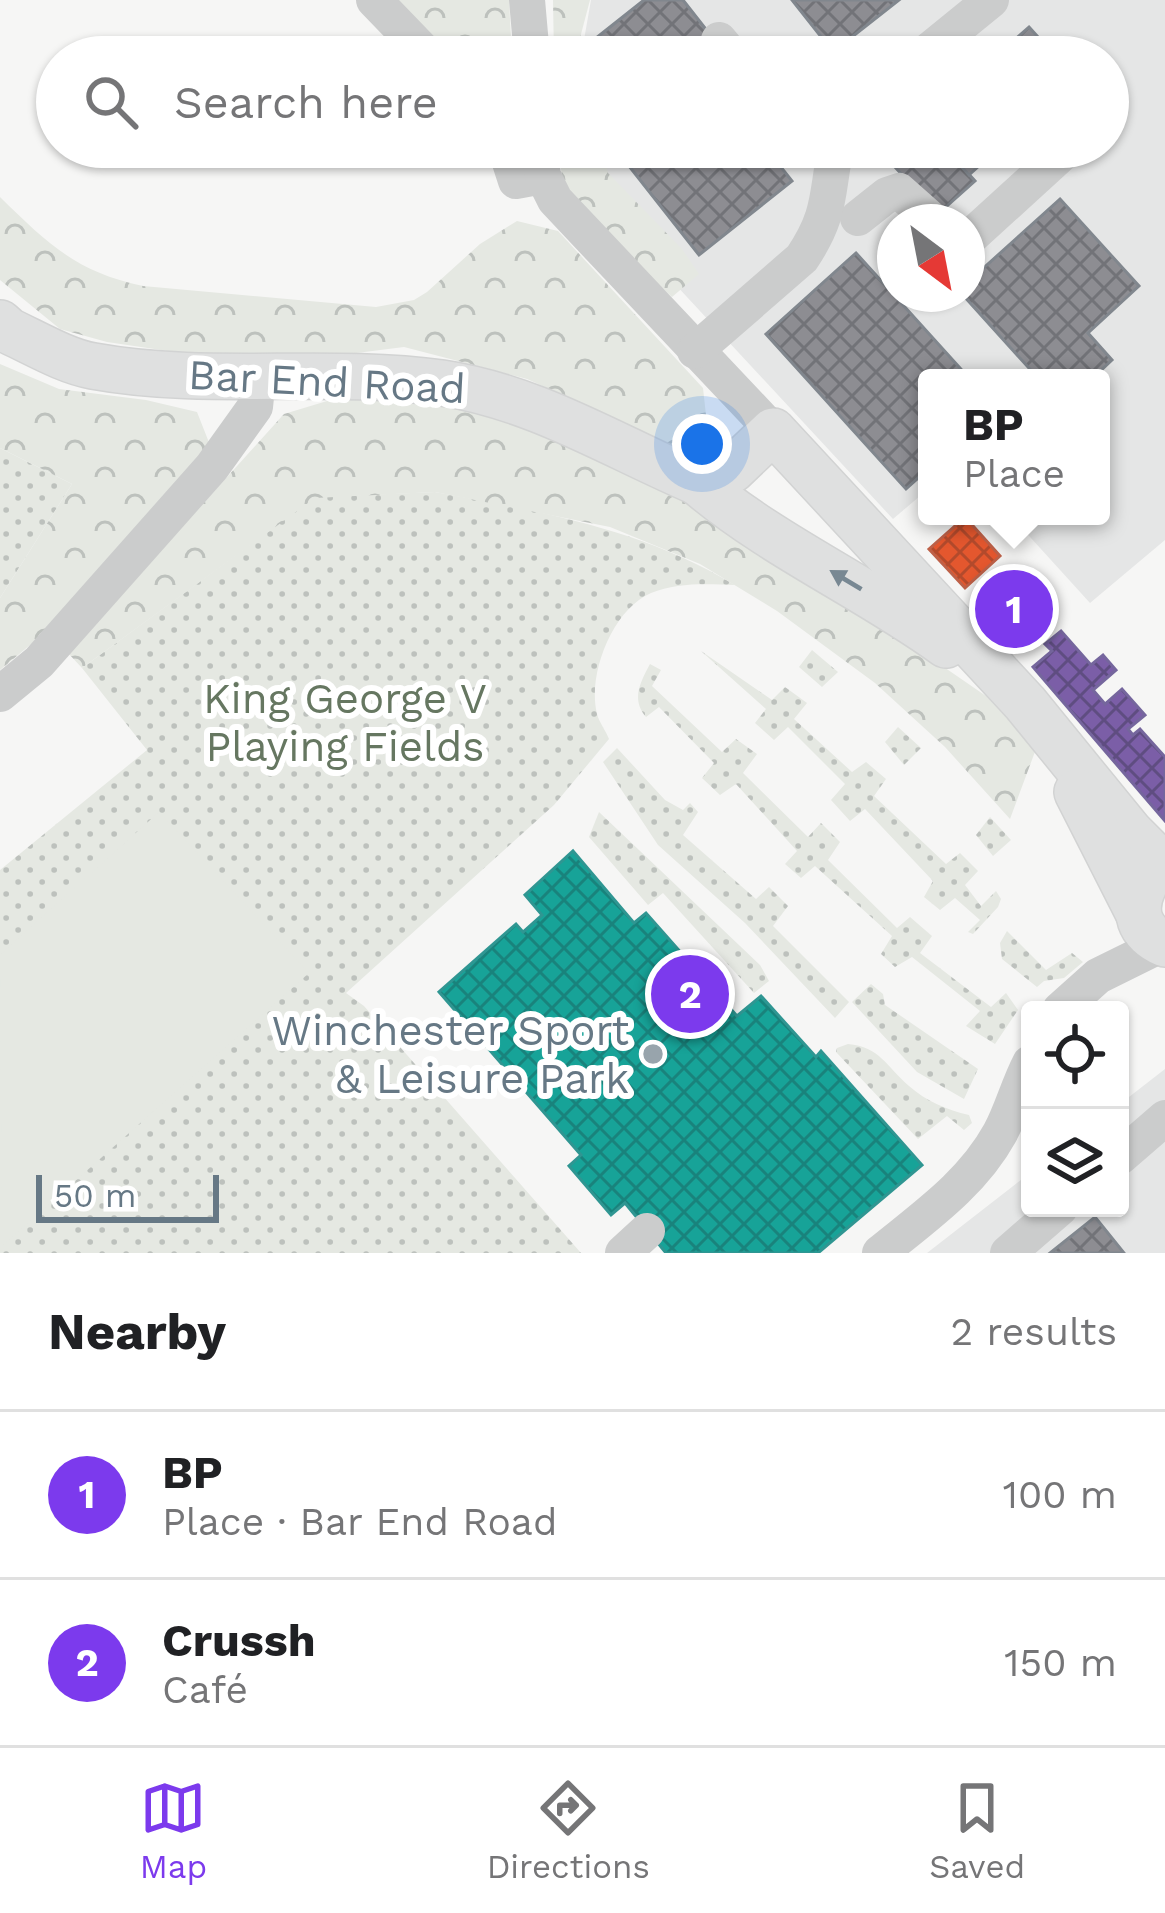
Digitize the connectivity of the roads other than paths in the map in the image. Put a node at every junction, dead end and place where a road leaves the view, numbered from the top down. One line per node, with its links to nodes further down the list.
1 (374, 0): 4 (street)
2 (526, 0): 5 (street)
3 (991, 0): 6 (street)
4 (409, 36)
5 (530, 36)
6 (947, 36)
7 (530, 168): 14 (street)
8 (841, 168): 11 (street)
9 (1046, 168): 12 (street)
10 (914, 204): 11 (street)
11 (851, 212): 14 (street)
12 (985, 224)
13 (0, 323): 15 (main road, Bar End Road)
14 (694, 350): 16 (street)
15 (258, 376): 17 (main road, Bar End Road); 19 (street)
16 (773, 431): 17 (main road); 18 (main road)
17 (697, 482): 18 (main road, Bar End Road, one-way to 17)
18 (982, 659): 20 (main road)
19 (0, 694)
20 (1058, 745): 21 (main road); 22 (main road)
21 (1165, 869): 22 (main road)
22 (1151, 929): 23 (street)
23 (1070, 1001)
24 (1021, 1085): 28 (street)
25 (1165, 1118): 26 (street)
26 (1129, 1148)
27 (1050, 1217): 29 (street)
28 (880, 1253)
29 (1008, 1253)

